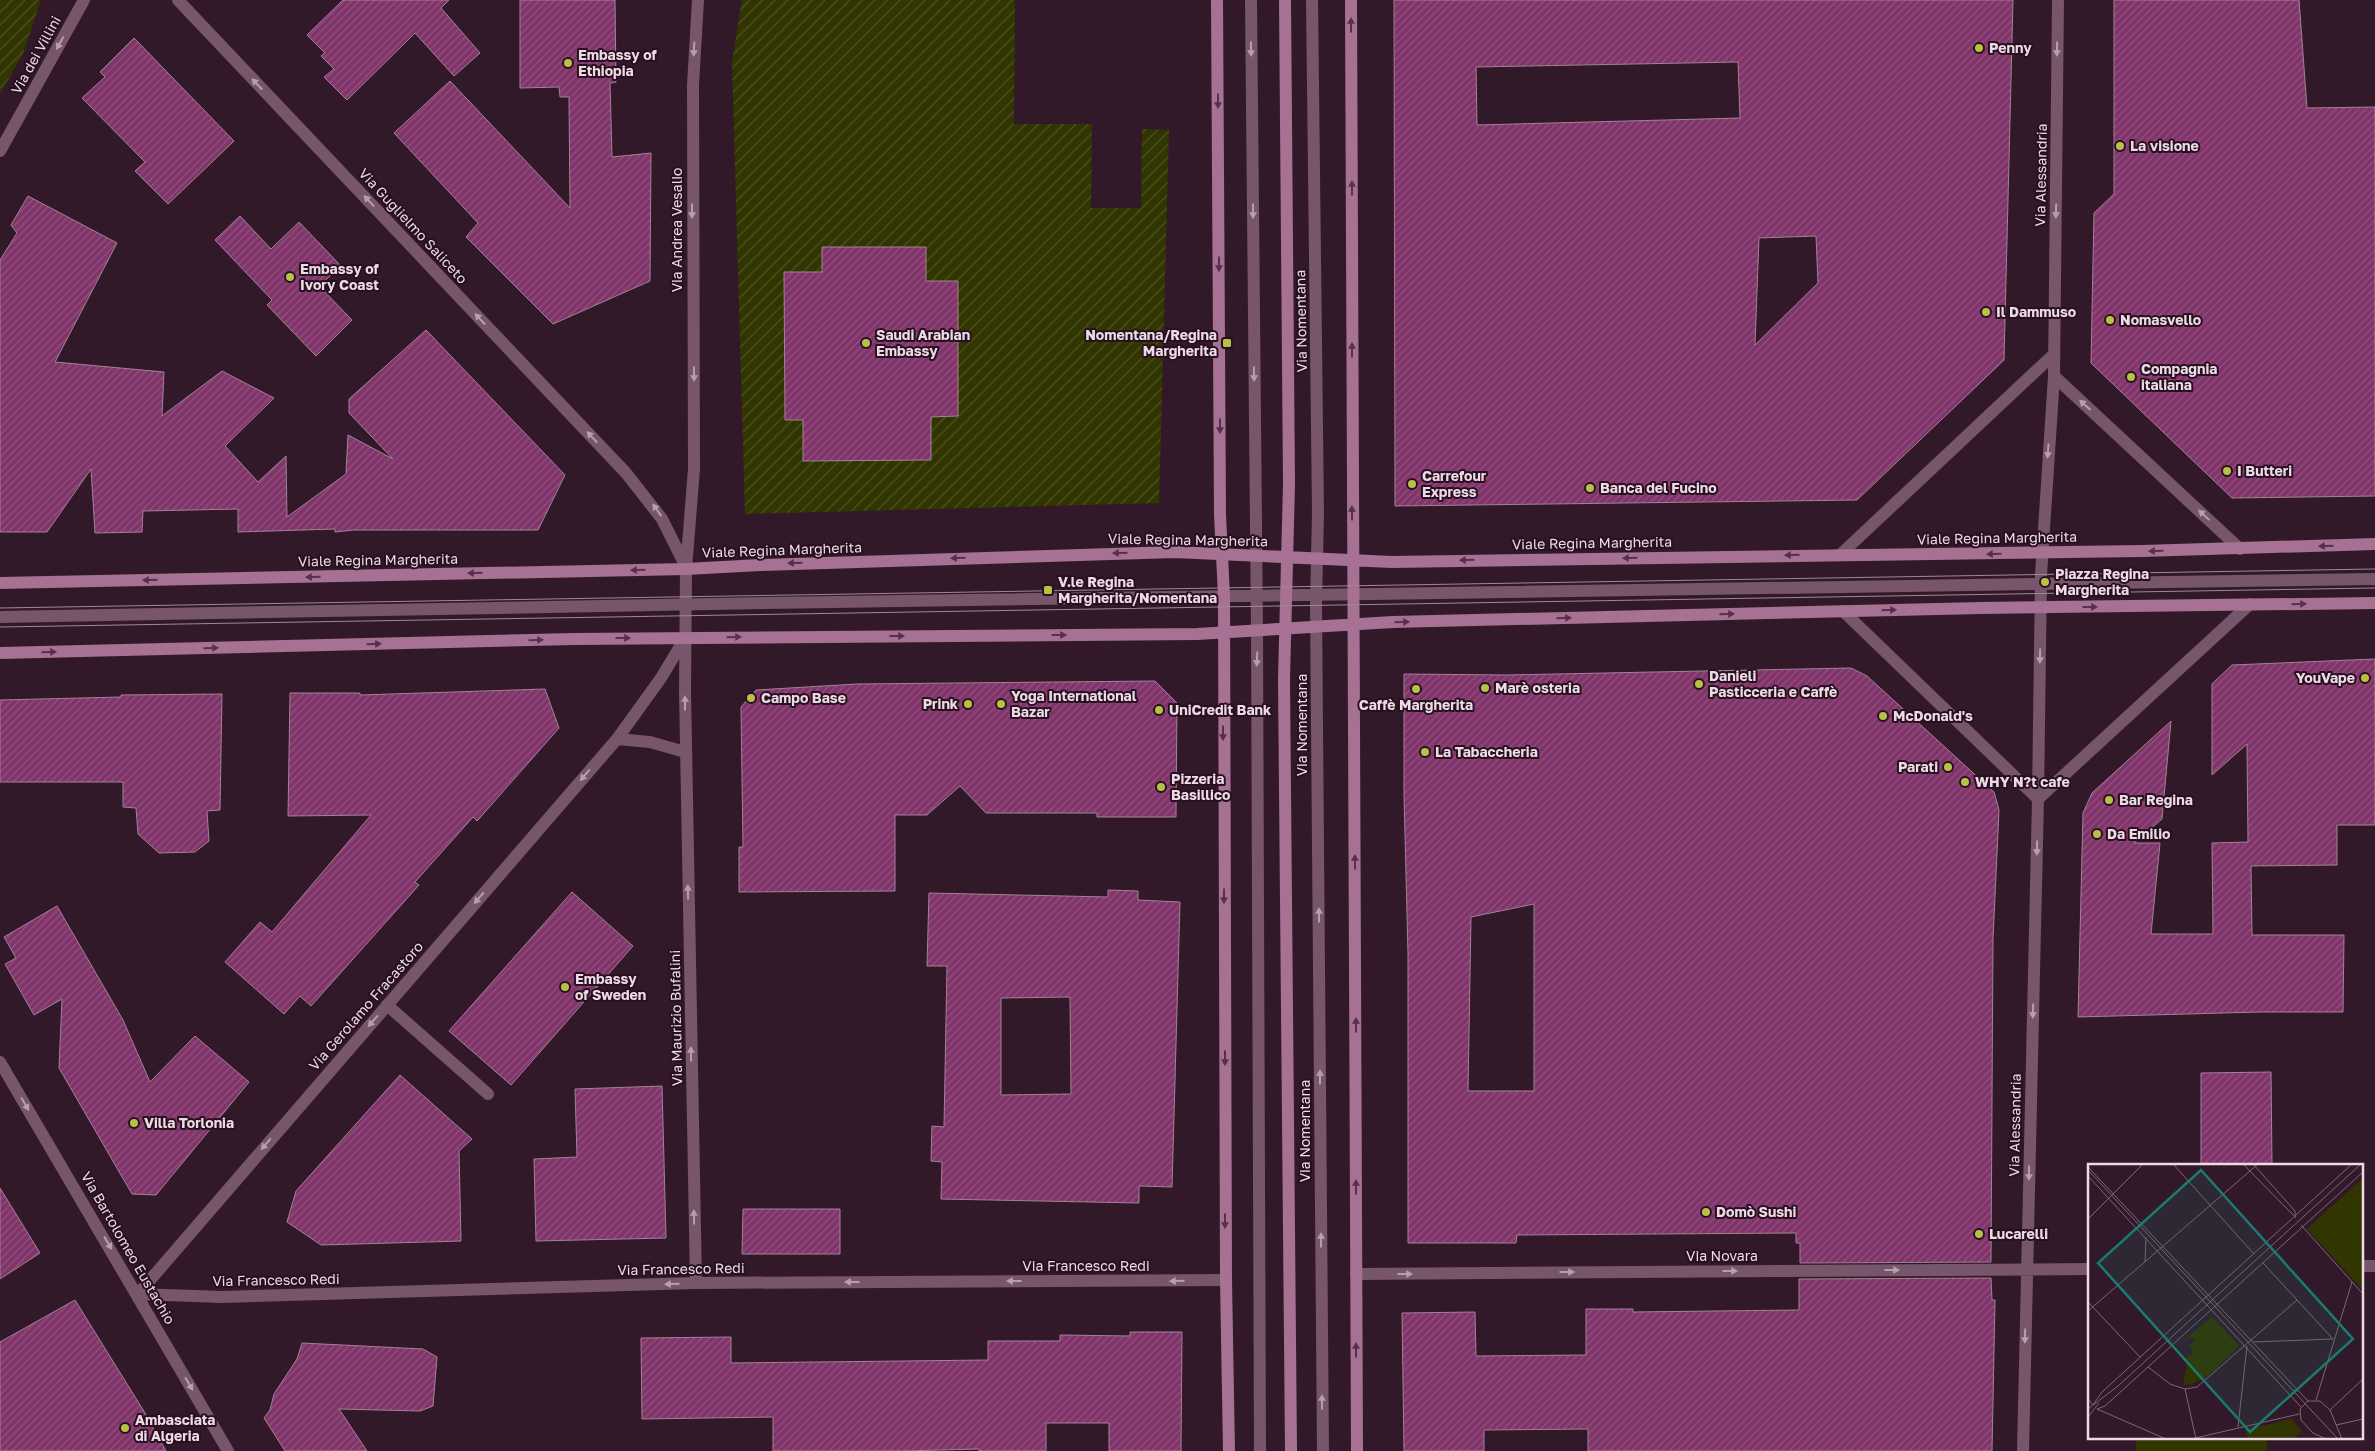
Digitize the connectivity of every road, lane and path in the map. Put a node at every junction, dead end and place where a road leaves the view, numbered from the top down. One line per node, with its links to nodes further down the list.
1 (84, 0): 10 (street, Via dei Villini, one-way to 10)
2 (178, 0): 22 (street, Via Guglielmo Saliceto, one-way to 2)
3 (698, 0): 22 (street, Via Andrea Vesalio, one-way to 22)
4 (1217, 0): 16 (main road, one-way to 16)
5 (1251, 0): 17 (street, one-way to 17)
6 (1284, 0): 19 (main road, Via Nomentana)
7 (1312, 0): 20 (street, Via Nomentana)
8 (1351, 0): 21 (main road, one-way to 8)
9 (2058, 0): 11 (street, Via Alessandria, one-way to 11)
10 (0, 151)
11 (2054, 353): 12 (street); 18 (street)
12 (2054, 376): 14 (street, one-way to 12); 15 (street, one-way to 15)
13 (2375, 544): 14 (main road, Viale Regina Margherita, one-way to 14)
14 (2240, 549): 15 (main road, Viale Regina Margherita, one-way to 15)
15 (2043, 552): 18 (main road, Viale Regina Margherita, one-way to 18); 25 (street)
16 (1222, 553): 17 (main road, Viale Regina Margherita); 22 (main road, Viale Regina Margherita, one-way to 22); 28 (main road)
17 (1256, 554): 19 (main road, Viale Regina Margherita); 29 (street)
18 (1841, 554): 21 (main road, Viale Regina Margherita, one-way to 21)
19 (1288, 557): 20 (main road, Viale Regina Margherita); 27 (main road, Via Nomentana)
20 (1316, 560): 21 (main road, Viale Regina Margherita); 30 (street, Via Nomentana)
21 (1354, 562): 26 (main road)
22 (686, 569): 24 (main road, Viale Regina Margherita, one-way to 24); 33 (street, Via Andrea Vesalio)
23 (2375, 579): 25 (street)
24 (0, 583)
25 (2041, 584): 26 (street); 34 (street)
26 (1353, 594): 30 (street); 37 (main road)
27 (1286, 595): 29 (street); 30 (street); 39 (main road, Via Nomentana)
28 (1224, 596): 29 (street); 33 (street); 41 (main road)
29 (1257, 596): 40 (street)
30 (1316, 596): 38 (street, Via Nomentana)
31 (2375, 603): 32 (main road, one-way to 31)
32 (2250, 604): 34 (main road, one-way to 32); 46 (street)
33 (686, 605): 36 (street); 42 (street, Via Maurizio Bufalini)
34 (2041, 608): 35 (main road, one-way to 34); 46 (street, one-way to 46)
35 (1843, 611): 37 (main road, one-way to 35); 46 (street)
36 (0, 617)
37 (1353, 624): 38 (main road); 54 (main road, one-way to 37)
38 (1317, 626): 39 (main road); 62 (street, Via Nomentana, one-way to 38)
39 (1285, 628): 40 (main road); 61 (main road, Via Nomentana)
40 (1257, 629): 41 (main road); 60 (street, one-way to 60)
41 (1222, 632): 42 (main road, one-way to 41); 55 (main road, one-way to 55)
42 (686, 638): 43 (main road, one-way to 42); 44 (street, Via Gerolamo Fracastoro); 45 (street, Via Maurizio Bufalini, one-way to 42)
43 (0, 653)
44 (617, 738): 45 (street); 47 (street, Via Gerolamo Fracastoro, one-way to 47)
45 (685, 752): 56 (street, Via Maurizio Bufalini, one-way to 45)
46 (2038, 800): 53 (street, Via Alessandria, one-way to 53)
47 (387, 1004): 49 (street); 57 (street, Via Gerolamo Fracastoro, one-way to 57)
48 (0, 1062): 57 (street, Via Bartolomeo Eustachio, one-way to 57)
49 (488, 1094)
50 (2362, 1266): 51 (street)
51 (2375, 1266)
52 (2088, 1269): 53 (street, Via Novara)
53 (2027, 1270): 54 (street, Via Novara, one-way to 53); 64 (street, Via Alessandria, one-way to 64)
54 (1356, 1274): 63 (main road, one-way to 54)
55 (1226, 1280): 56 (street, Via Francesco Redi, one-way to 56); 59 (main road)
56 (696, 1283): 57 (street, Via Francesco Redi, one-way to 57)
57 (138, 1294): 58 (street, Via Bartolomeo Eustachio, one-way to 58)
58 (228, 1451)
59 (1229, 1451)
60 (1260, 1451)
61 (1291, 1451)
62 (1323, 1451)
63 (1357, 1451)
64 (2023, 1451)

